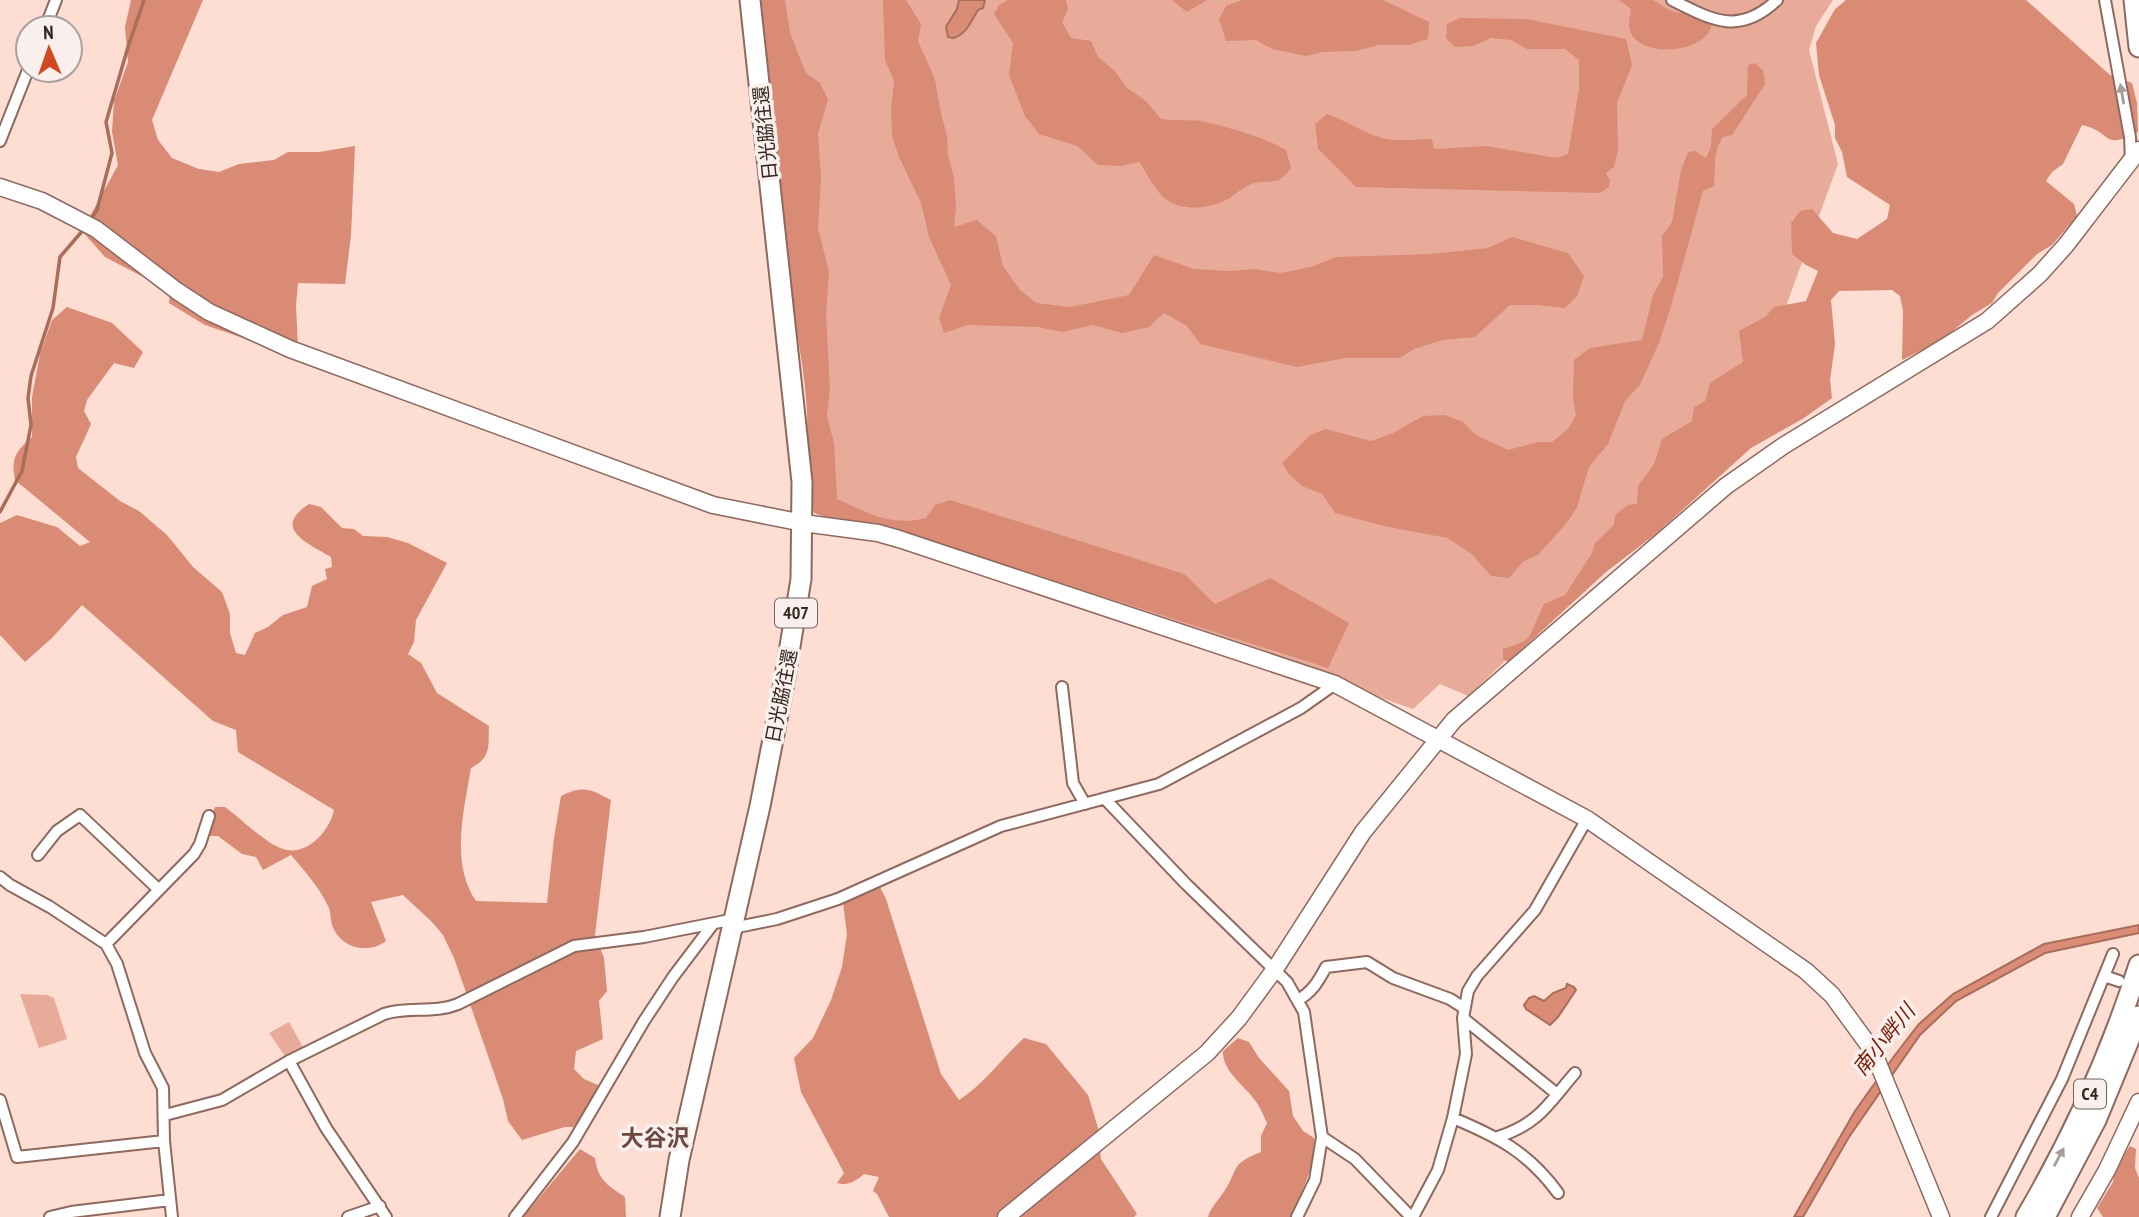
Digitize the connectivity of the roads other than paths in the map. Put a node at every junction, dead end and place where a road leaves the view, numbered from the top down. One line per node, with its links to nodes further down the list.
1 (750, 0): 11 (highway, 日光脇往還 / 407)
2 (1672, 0): 3 (street)
3 (1777, 0)
4 (2105, 0): 9 (street, one-way to 4)
5 (2134, 0): 6 (highway)
6 (2139, 47)
7 (22, 84): 8 (street)
8 (0, 141)
9 (2135, 156): 14 (street)
10 (0, 187): 11 (street)
11 (803, 523): 12 (street); 22 (highway, 日光脇往還 / 407)
12 (1335, 684): 14 (street); 15 (street)
13 (1062, 687): 16 (street)
14 (1438, 738): 18 (street); 27 (street)
15 (1105, 800): 16 (street); 27 (street)
16 (1086, 804): 22 (street)
17 (209, 816): 21 (street)
18 (1587, 819): 31 (street); 55 (street)
19 (38, 855): 21 (street)
20 (0, 877): 24 (street)
21 (158, 889): 24 (street)
22 (734, 923): 23 (street); 51 (highway, 日光脇往還 / 407)
23 (713, 924): 33 (street); 50 (street)
24 (106, 944): 38 (street)
25 (2113, 954): 28 (street)
26 (2139, 965): 57 (highway, C4, one-way to 26)
27 (1275, 970): 30 (street); 52 (street)
28 (2104, 976): 29 (street); 56 (street)
29 (2119, 981)
30 (1298, 1000): 31 (street); 40 (street)
31 (1463, 1013): 35 (street); 39 (street)
32 (2139, 1016): 58 (highway, C4)
33 (289, 1061): 38 (street); 45 (street)
34 (1575, 1073): 35 (street)
35 (1557, 1094): 41 (street)
36 (0, 1100): 42 (street)
37 (2139, 1102): 59 (street)
38 (165, 1115): 42 (street)
39 (1453, 1118): 41 (street); 54 (street)
40 (1322, 1137): 53 (street); 54 (street)
41 (1498, 1137): 43 (street)
42 (163, 1141): 44 (street)
43 (1558, 1193)
44 (170, 1200): 46 (street); 47 (street)
45 (380, 1206): 48 (street); 49 (street)
46 (50, 1217)
47 (172, 1217)
48 (348, 1217)
49 (386, 1217)
50 (515, 1217)
51 (670, 1217)
52 (1006, 1217)
53 (1297, 1217)
54 (1412, 1217)
55 (1941, 1217)
56 (1991, 1217)
57 (2026, 1217)
58 (2045, 1217)
59 (2080, 1217)

